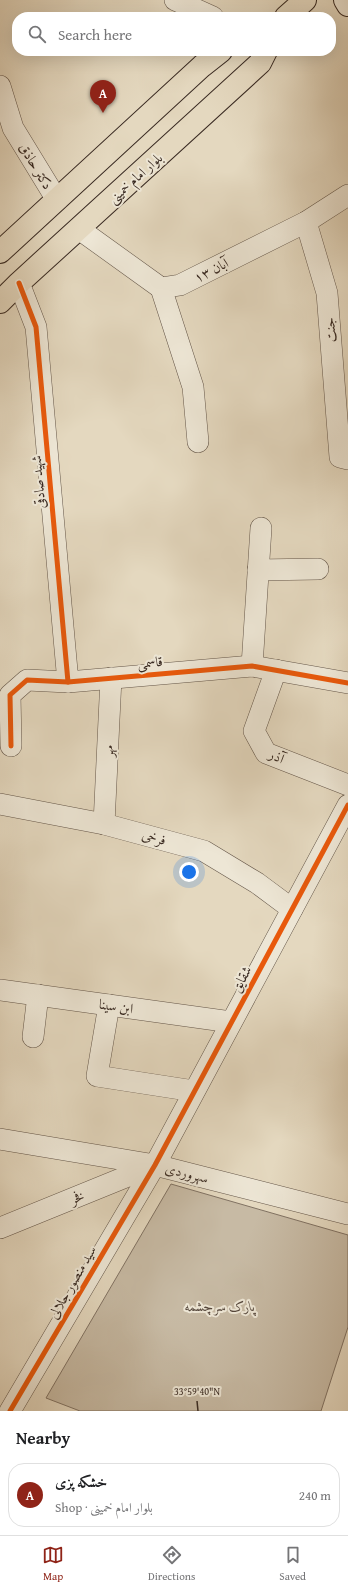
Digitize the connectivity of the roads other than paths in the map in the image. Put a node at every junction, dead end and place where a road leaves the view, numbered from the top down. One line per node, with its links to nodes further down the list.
1 (175, 0): 5 (street)
2 (305, 0): 6 (main road)
3 (345, 0): 4 (street)
4 (348, 5)
5 (202, 12)
6 (292, 12)
7 (215, 56): 12 (main road)
8 (264, 56): 14 (main road, بلوار امام خمینی)
9 (0, 86): 10 (street, دکتر حاذق)
10 (6, 130): 12 (street, دکتر حاذق)
11 (348, 195): 13 (street, ۱۳ آبان)
12 (57, 200): 15 (main road)
13 (306, 222): 17 (street, ۱۳ آبان); 19 (street, جنت)
14 (79, 229): 16 (main road, بلوار امام خمینی); 17 (street)
15 (0, 252)
16 (19, 283): 18 (main road, بلوار امام خمینی); 28 (street, شهید صادقی)
17 (161, 288): 20 (street)
18 (0, 302)
19 (340, 362): 21 (street, جنت)
20 (198, 442)
21 (348, 459)
22 (261, 528): 24 (street)
23 (318, 569): 24 (street)
24 (258, 570): 25 (street)
25 (252, 666): 26 (street, قاسمی); 27 (street, قاسمی)
26 (276, 670): 29 (street, قاسمی); 31 (street, آذر)
27 (111, 678): 28 (street, قاسمی); 34 (street, مهر)
28 (68, 682): 30 (street, قاسمی)
29 (348, 683)
30 (11, 746)
31 (348, 785)
32 (0, 804): 34 (street, فرخی)
33 (348, 805): 35 (street, شقایق)
34 (104, 824): 35 (street, فرخی)
35 (292, 909): 39 (street, شقایق)
36 (0, 990): 37 (street, ابن سینا)
37 (38, 995): 38 (street, ابن سینا); 40 (street)
38 (108, 1005): 39 (street, ابن سینا); 41 (street)
39 (231, 1022): 41 (street, شقایق)
40 (33, 1037)
41 (194, 1091): 43 (street, شقایق)
42 (0, 1139): 43 (street, سهروردی)
43 (155, 1165): 44 (street, سهروردی); 45 (street, فخر); 46 (street, سید منصور جلالی)
44 (348, 1214)
45 (0, 1228)
46 (10, 1411)

